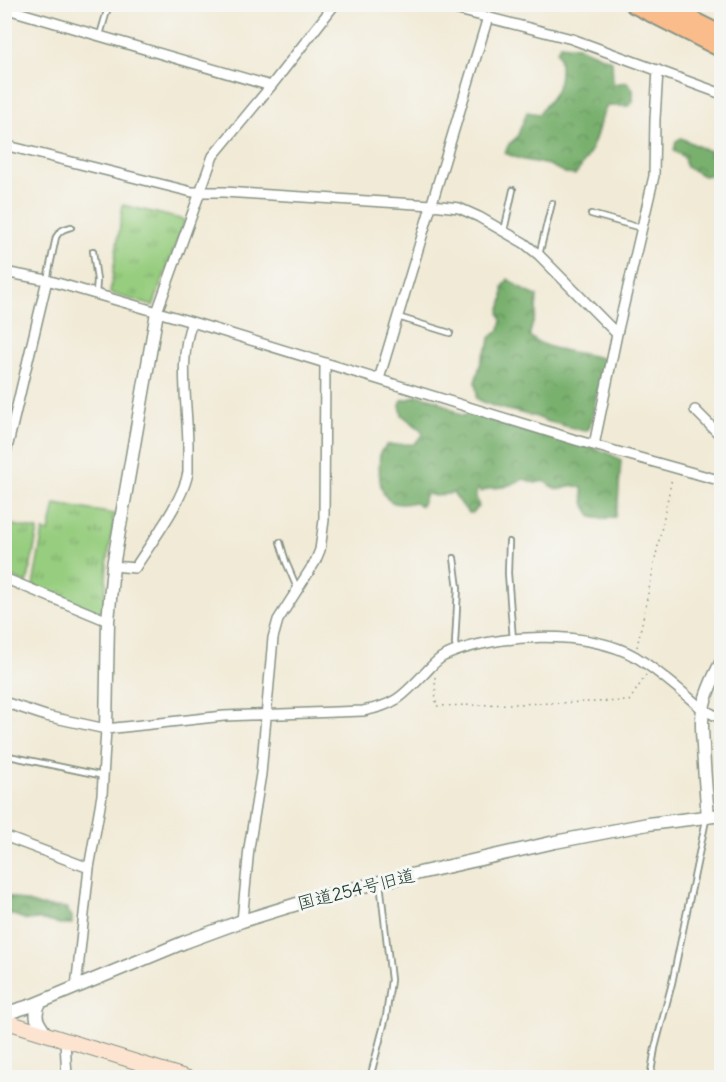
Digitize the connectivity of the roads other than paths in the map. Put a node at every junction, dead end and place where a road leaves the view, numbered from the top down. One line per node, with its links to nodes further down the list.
1 (109, 4): 8 (lane)
2 (335, 4): 12 (street)
3 (435, 4): 7 (street)
4 (633, 4): 10 (highway)
5 (660, 4): 9 (highway)
6 (4, 8): 8 (street)
7 (488, 17): 11 (street); 18 (street)
8 (100, 35): 12 (street)
9 (722, 35)
10 (722, 49)
11 (658, 70): 13 (street); 21 (street)
12 (271, 86): 16 (street)
13 (722, 94)
14 (4, 145): 16 (street)
15 (513, 190): 22 (lane)
16 (201, 192): 18 (street); 28 (street)
17 (552, 203): 24 (lane)
18 (432, 205): 22 (street); 29 (street)
19 (591, 214): 21 (lane)
20 (71, 227): 26 (lane)
21 (641, 229): 32 (street)
22 (504, 231): 24 (street)
23 (93, 251): 27 (lane)
24 (539, 255): 32 (street)
25 (4, 272): 26 (street)
26 (47, 280): 27 (street); 37 (street)
27 (96, 294): 28 (street)
28 (157, 312): 30 (street); 45 (street)
29 (398, 316): 31 (lane); 34 (street)
30 (192, 322): 33 (street); 45 (street)
31 (450, 333)
32 (617, 334): 39 (street)
33 (325, 363): 34 (street); 47 (street)
34 (379, 379): 39 (street)
35 (722, 408): 38 (lane)
36 (695, 410): 38 (street)
37 (8, 431): 40 (street)
38 (719, 435)
39 (594, 445): 41 (street)
40 (4, 460)
41 (722, 481)
42 (280, 542): 47 (lane)
43 (509, 542): 49 (lane)
44 (454, 558): 50 (lane)
45 (113, 566): 48 (street)
46 (4, 578): 48 (street)
47 (297, 590): 54 (street)
48 (108, 621): 56 (street)
49 (513, 640): 50 (street); 53 (street)
50 (458, 650): 54 (street)
51 (722, 661): 53 (street)
52 (4, 702): 56 (street)
53 (703, 709): 55 (street); 60 (street)
54 (265, 716): 56 (street); 64 (street)
55 (722, 719)
56 (106, 729): 58 (street)
57 (4, 755): 58 (lane)
58 (104, 776): 62 (street)
59 (722, 815): 60 (street, 国道254号旧道)
60 (707, 817): 63 (street, 国道254号旧道); 75 (lane)
61 (4, 836): 62 (street)
62 (88, 868): 65 (street)
63 (380, 882): 64 (street, 国道254号旧道); 74 (lane)
64 (242, 921): 65 (street, 国道254号旧道)
65 (76, 988): 66 (street, 国道254号旧道)
66 (39, 1002): 67 (street, 国道254号旧道); 69 (street)
67 (4, 1014)
68 (4, 1021): 69 (main road)
69 (46, 1034): 70 (main road)
70 (65, 1041): 71 (main road); 72 (street)
71 (146, 1072): 73 (main road)
72 (67, 1077)
73 (188, 1077)
74 (370, 1077)
75 (650, 1077)

